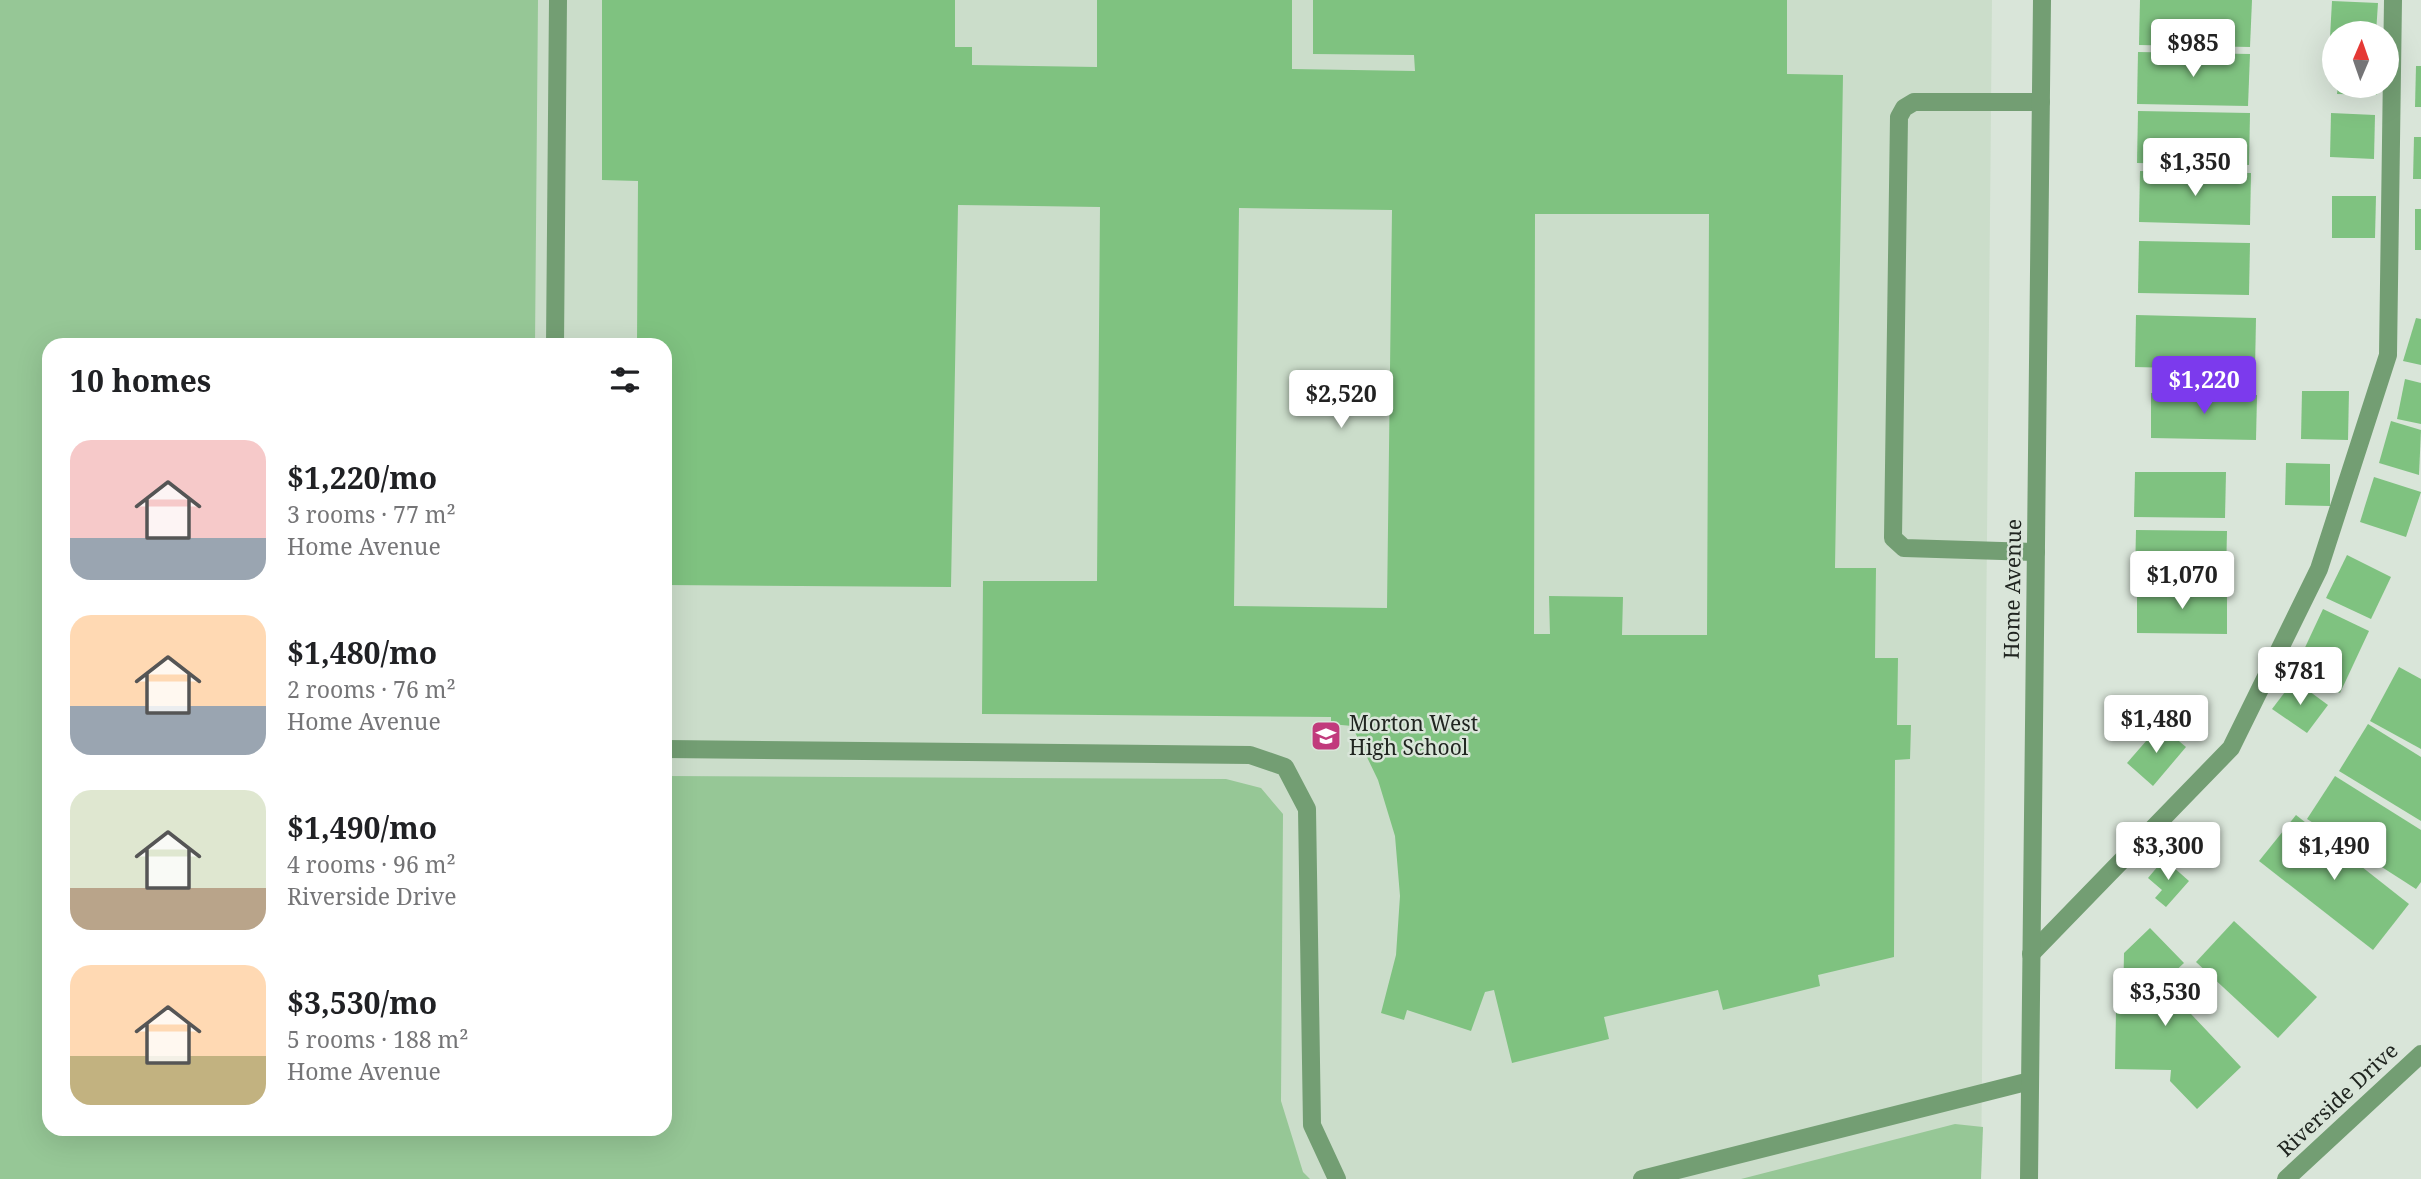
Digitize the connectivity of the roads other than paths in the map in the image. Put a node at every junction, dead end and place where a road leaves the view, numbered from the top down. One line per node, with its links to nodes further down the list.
1 (558, 0): 5 (street)
2 (2042, 0): 4 (street, Home Avenue)
3 (2393, 0): 8 (street)
4 (2040, 102): 6 (street, Home Avenue); 6 (street)
5 (555, 338)
6 (2036, 552): 8 (street, Home Avenue)
7 (672, 749): 11 (street)
8 (2031, 954): 10 (street, Home Avenue)
9 (2421, 1054): 14 (street, Riverside Drive)
10 (2030, 1082): 12 (street); 13 (street, Home Avenue)
11 (1337, 1179)
12 (1643, 1179)
13 (2029, 1179)
14 (2286, 1179)

